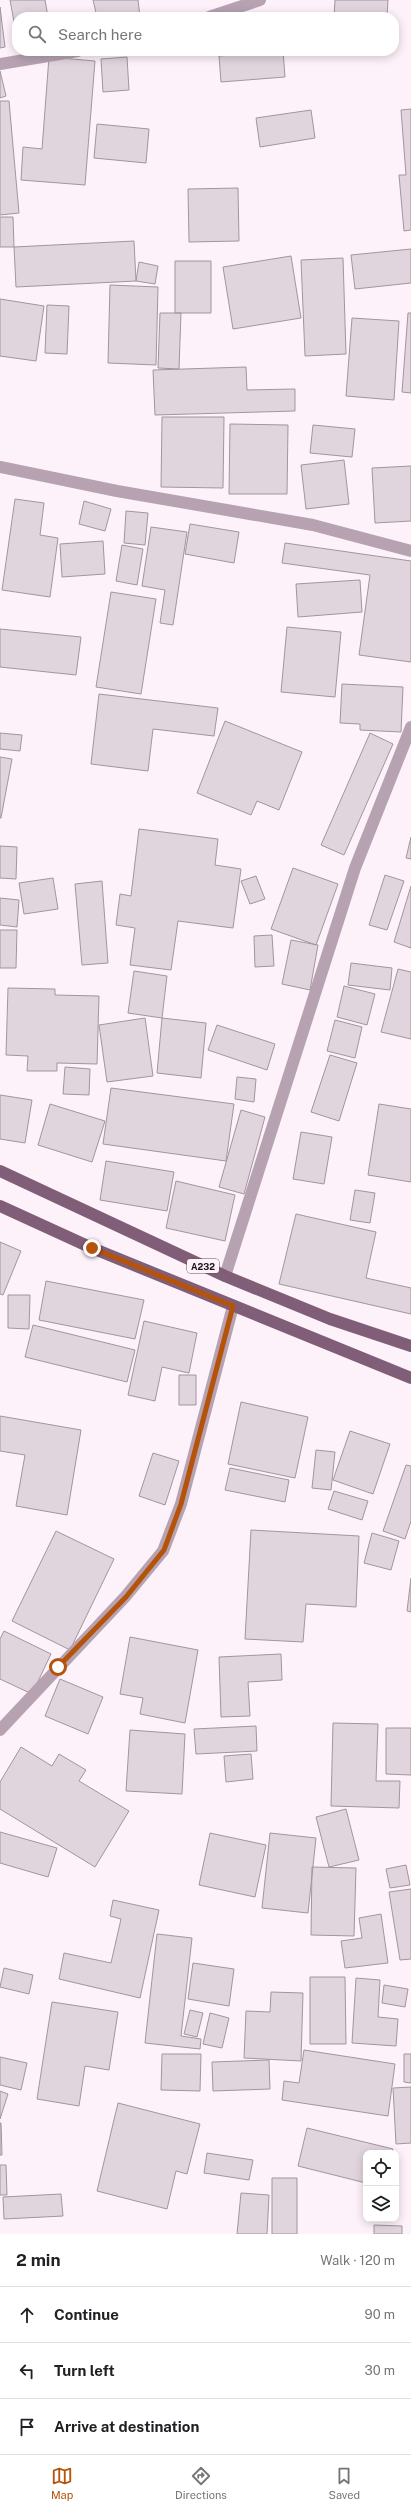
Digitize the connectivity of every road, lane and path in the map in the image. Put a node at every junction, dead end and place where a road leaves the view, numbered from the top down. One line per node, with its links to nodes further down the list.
1 (260, 0): 2 (street)
2 (224, 12)
3 (48, 56): 4 (street)
4 (0, 64)
5 (0, 467): 6 (street)
6 (411, 550)
7 (411, 727): 10 (street)
8 (0, 1171): 10 (main road, A232)
9 (0, 1206): 11 (main road, A232)
10 (225, 1276): 12 (main road, A232)
11 (233, 1306): 13 (main road, A232); 14 (street)
12 (411, 1346)
13 (411, 1378)
14 (0, 1730)

